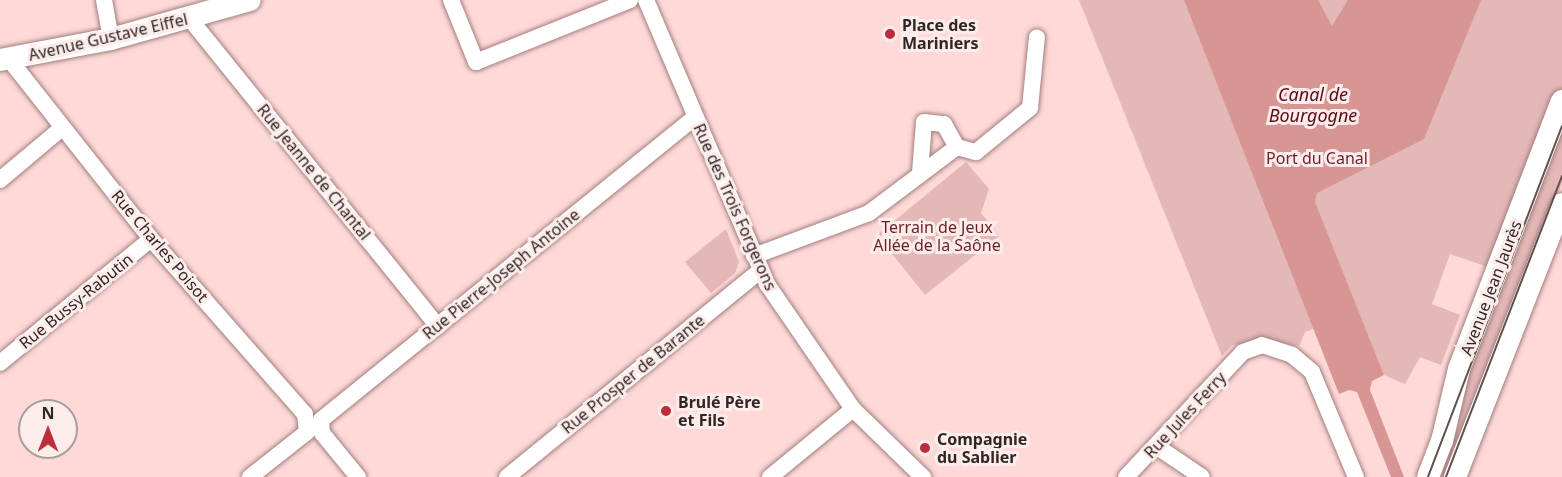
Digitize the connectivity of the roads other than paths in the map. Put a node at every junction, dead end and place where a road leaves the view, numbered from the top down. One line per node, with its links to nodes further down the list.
1 (104, 0): 8 (street)
2 (250, 0): 6 (main road, Avenue Gustave Eiffel)
3 (452, 0): 4 (street)
4 (630, 0)
5 (646, 0): 11 (street, Rue des Trois Forgerons)
6 (190, 19): 8 (main road, Avenue Gustave Eiffel); 19 (street, Rue Jeanne de Chantal)
7 (1037, 37): 13 (street)
8 (111, 39): 9 (main road, Avenue Gustave Eiffel)
9 (5, 60): 12 (street, Rue Charles Poisot)
10 (1562, 101): 32 (main road, Avenue Jean Jaurès)
11 (694, 118): 18 (street, Rue des Trois Forgerons); 19 (street, Rue Pierre-Joseph Antoine)
12 (62, 128): 15 (street); 17 (street, Rue Charles Poisot)
13 (957, 147): 14 (street, Rue Prosper de Barante); 14 (street)
14 (920, 173): 18 (street, Rue Prosper de Barante)
15 (0, 180)
16 (1562, 204): 33 (main road, Avenue Jean Jaurès)
17 (151, 239): 20 (street, Rue Bussy-Rabutin); 22 (street, Rue Charles Poisot)
18 (757, 264): 21 (street, Rue des Trois Forgerons); 26 (street, Rue Prosper de Barante)
19 (438, 326): 22 (street, Rue Pierre-Joseph Antoine)
20 (0, 363)
21 (853, 409): 27 (street); 28 (street, Rue des Trois Forgerons)
22 (315, 434): 24 (street); 25 (street, Rue Charles Poisot)
23 (1156, 446): 29 (street, Rue Jules Ferry); 30 (street); 31 (street, Rue Jules Ferry)
24 (250, 477)
25 (358, 477)
26 (507, 477)
27 (770, 477)
28 (923, 477)
29 (1126, 477)
30 (1202, 477)
31 (1356, 477)
32 (1428, 477)
33 (1455, 477)

